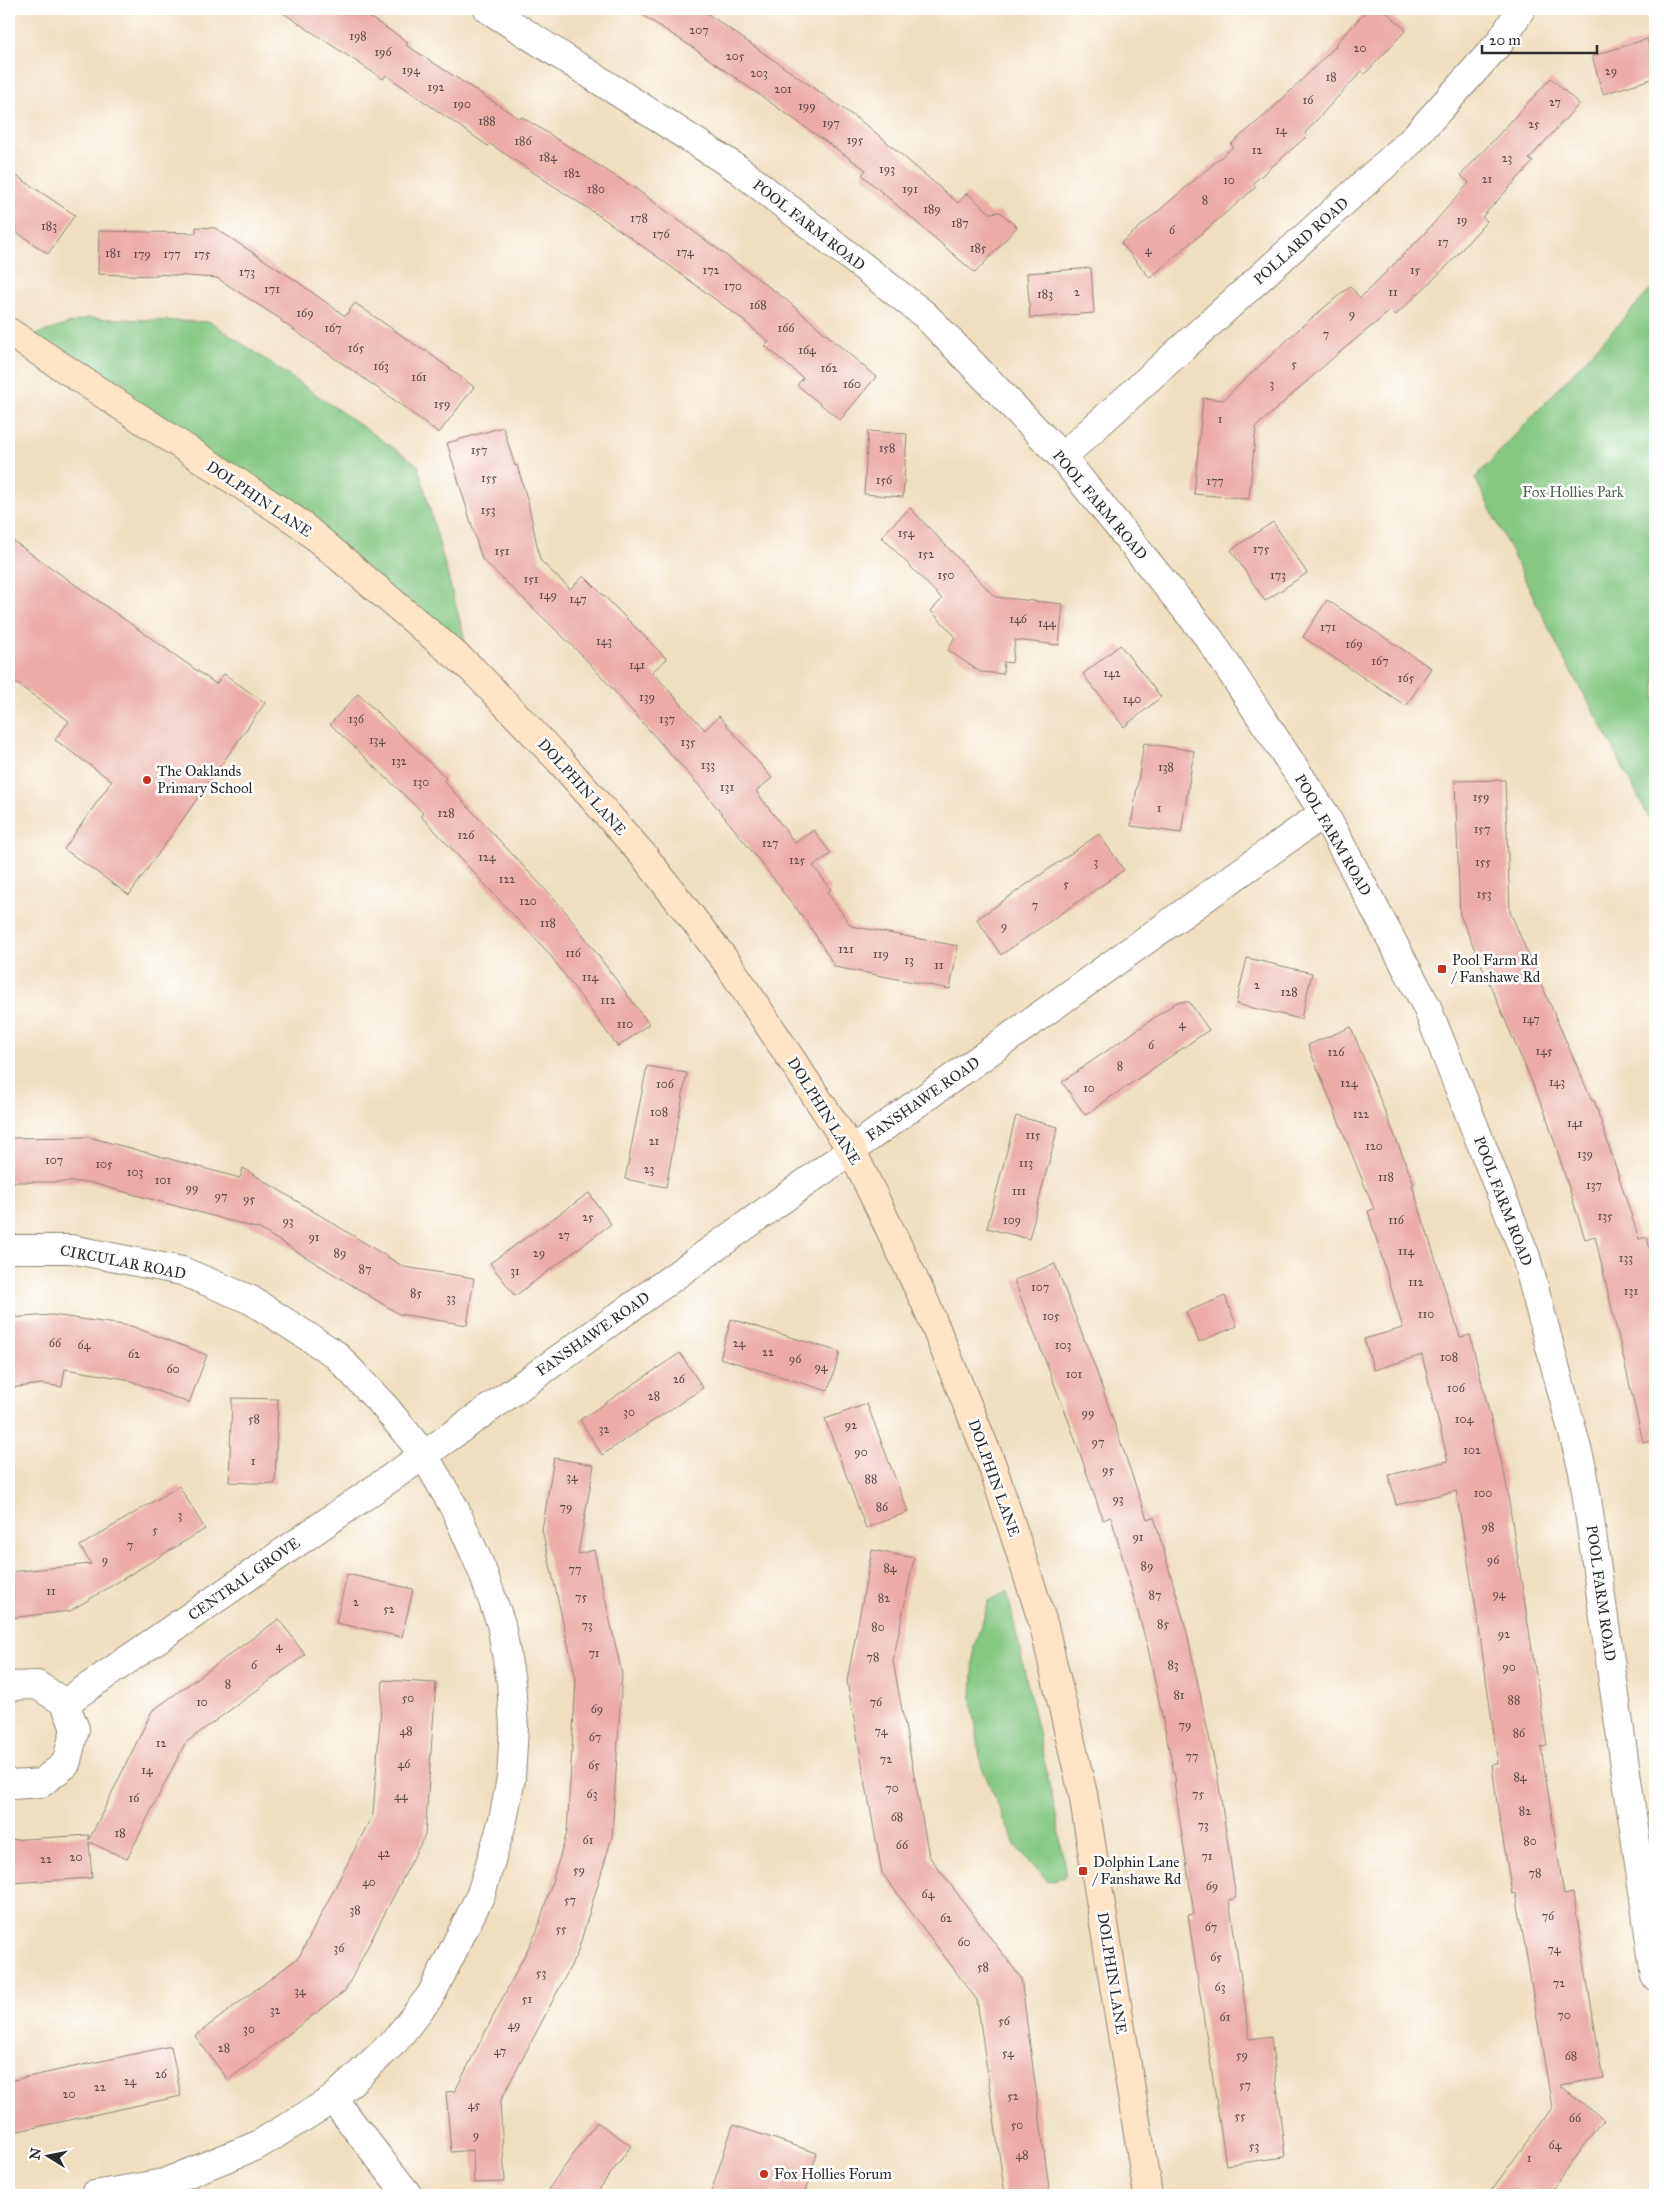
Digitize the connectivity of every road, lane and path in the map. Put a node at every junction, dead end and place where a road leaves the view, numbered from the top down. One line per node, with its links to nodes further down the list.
1 (488, 9): 4 (street, POOL FARM ROAD)
2 (1521, 9): 4 (street, POLLARD ROAD)
3 (9, 332): 6 (street, DOLPHIN LANE)
4 (1062, 457): 5 (street, POOL FARM ROAD)
5 (1324, 813): 6 (street, FANSHAWE ROAD); 12 (street, POOL FARM ROAD)
6 (851, 1149): 8 (street, FANSHAWE ROAD); 16 (street, DOLPHIN LANE)
7 (9, 1249): 8 (street, CIRCULAR ROAD)
8 (424, 1455): 10 (street, CENTRAL GROVE); 13 (street, CIRCULAR ROAD)
9 (9, 1686): 10 (street)
10 (65, 1703): 11 (street)
11 (9, 1783)
12 (1655, 1976)
13 (333, 2099): 14 (street, CIRCULAR ROAD); 15 (street)
14 (94, 2195)
15 (408, 2195)
16 (1148, 2195)

